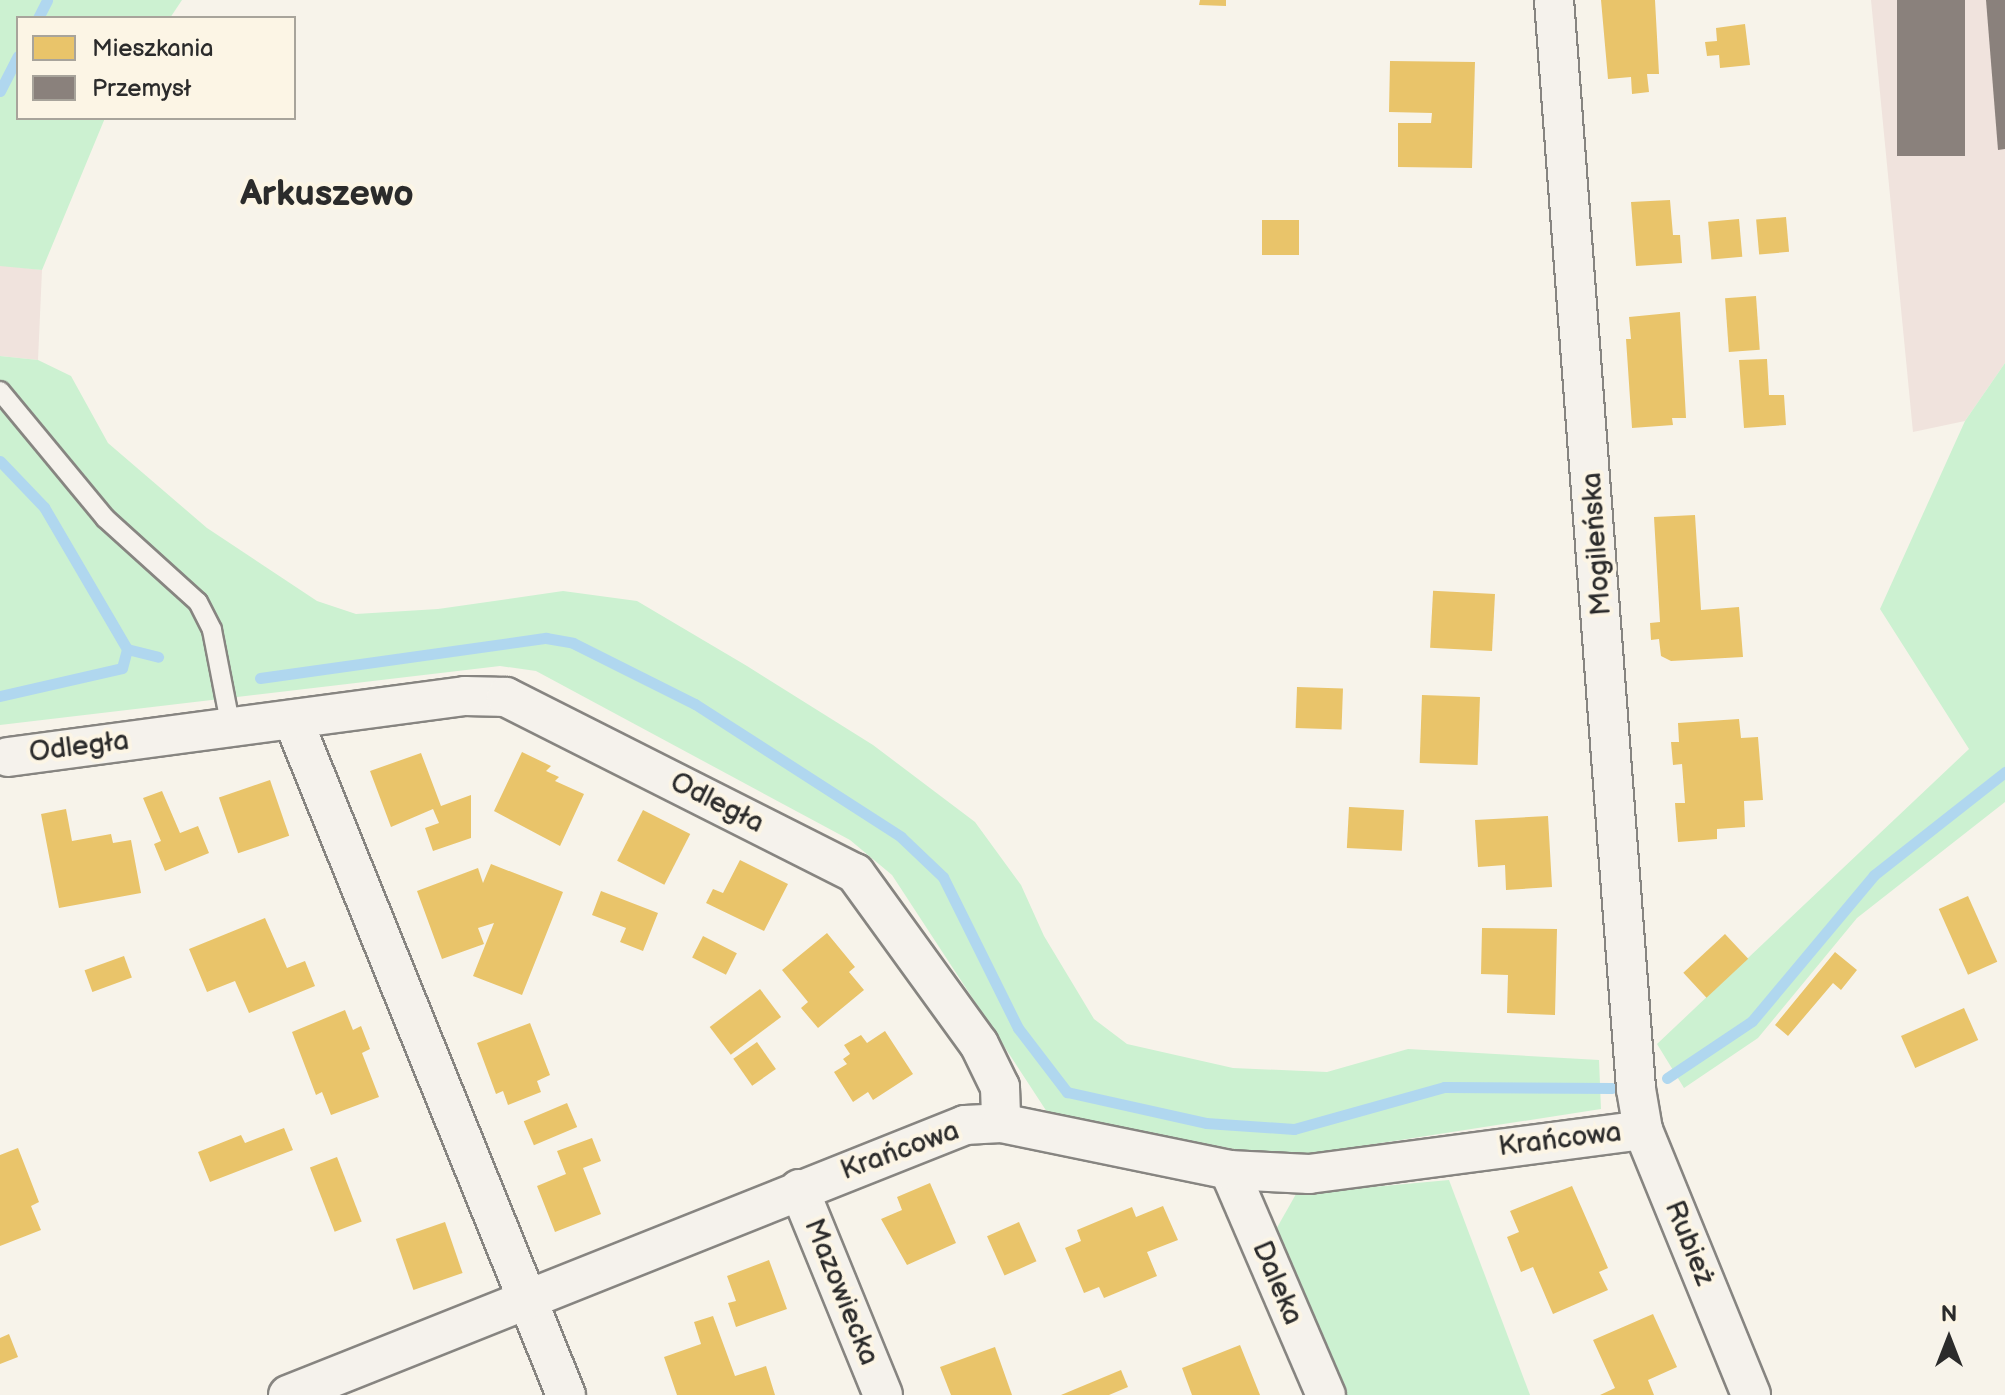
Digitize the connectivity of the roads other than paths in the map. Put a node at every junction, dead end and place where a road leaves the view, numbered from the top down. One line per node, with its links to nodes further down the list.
1 (1554, 0): 6 (street, Mogileńska)
2 (0, 391): 4 (lane)
3 (293, 720): 4 (street, Odległa); 7 (street, Odległa); 11 (street)
4 (231, 728): 5 (street, Odległa)
5 (8, 757)
6 (1636, 1089): 8 (street, Rubież)
7 (1001, 1123): 9 (street, Krańcowa); 10 (street, Krańcowa)
8 (1643, 1130): 9 (street, Krańcowa); 16 (street, Rubież)
9 (1229, 1170): 15 (street, Daleka)
10 (799, 1189): 11 (street, Krańcowa); 14 (street, Mazowiecka)
11 (524, 1298): 12 (street, Krańcowa); 13 (street)
12 (288, 1395)
13 (566, 1395)
14 (883, 1395)
15 (1326, 1395)
16 (1751, 1395)

